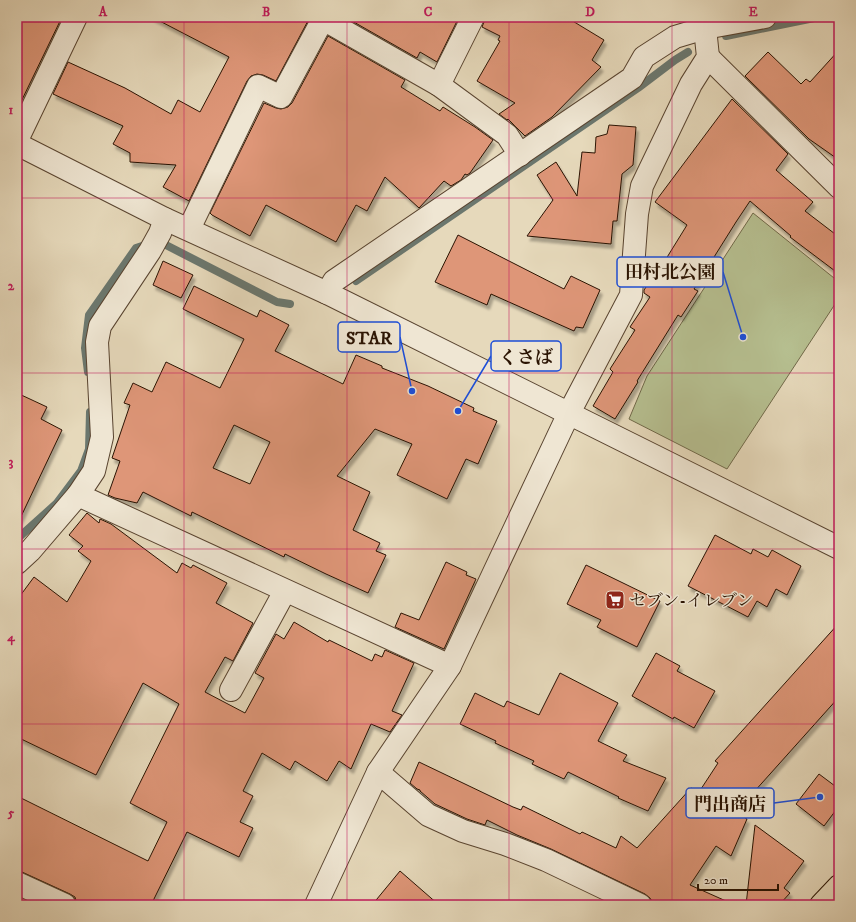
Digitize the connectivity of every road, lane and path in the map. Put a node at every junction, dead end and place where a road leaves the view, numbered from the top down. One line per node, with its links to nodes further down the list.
1 (76, 17): 8 (street)
2 (473, 17): 7 (street)
3 (765, 17): 5 (street)
4 (323, 18): 7 (street); 13 (street)
5 (709, 23): 6 (street); 10 (street)
6 (708, 57): 11 (street); 15 (street)
7 (438, 85): 10 (street)
8 (17, 140)
9 (17, 144): 12 (street)
10 (520, 155): 14 (street)
11 (839, 187)
12 (165, 219): 13 (street); 16 (street)
13 (189, 229): 14 (street)
14 (327, 292): 15 (street)
15 (568, 413): 17 (street); 20 (street)
16 (78, 495): 18 (street); 19 (street)
17 (839, 548)
18 (17, 563)
19 (285, 591): 20 (street); 21 (street)
20 (450, 666): 22 (street)
21 (231, 690)
22 (378, 772): 26 (street); 27 (street)
23 (17, 883): 25 (street)
24 (839, 886): 28 (main road)
25 (65, 905)
26 (316, 905)
27 (640, 905)
28 (821, 905)

